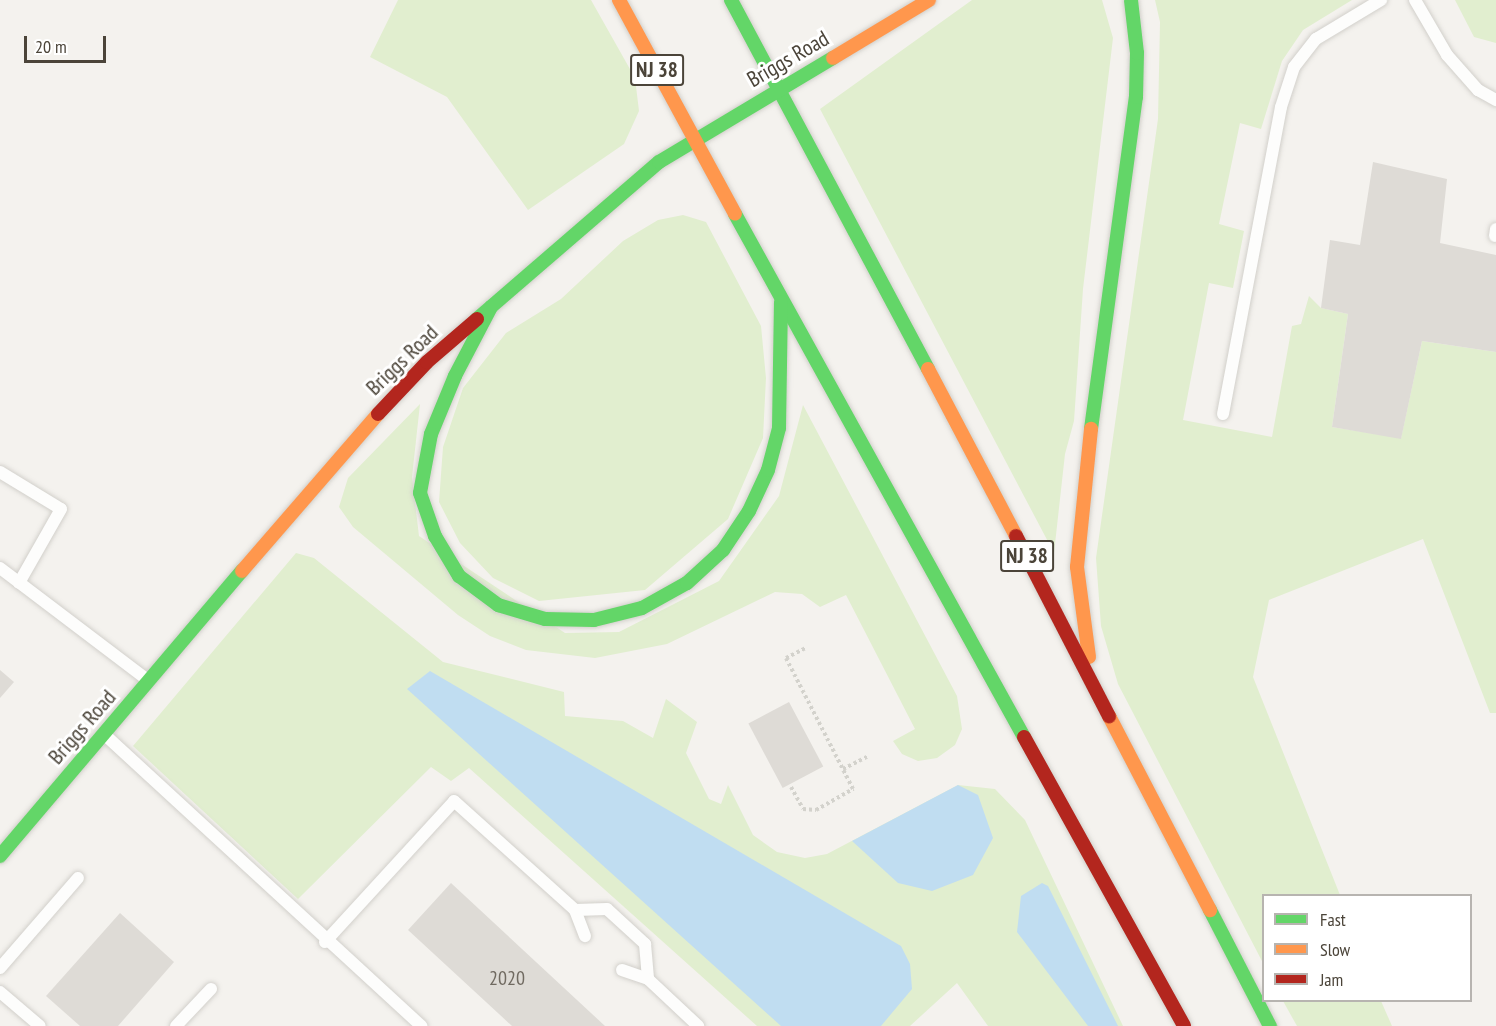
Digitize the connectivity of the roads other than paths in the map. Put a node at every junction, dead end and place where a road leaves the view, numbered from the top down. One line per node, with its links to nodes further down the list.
1 (619, 0): 9 (main road, NJ 38)
2 (731, 0): 7 (main road, NJ 38)
3 (928, 0): 7 (main road, Briggs Road)
4 (1131, 0): 17 (main road)
5 (1381, 0): 12 (lane)
6 (1414, 0): 8 (lane)
7 (779, 88): 9 (main road, Briggs Road); 17 (main road, NJ 38)
8 (1496, 100)
9 (696, 140): 10 (main road, NJ 38); 11 (main road, Briggs Road)
10 (781, 300): 11 (main road); 33 (main road, NJ 38)
11 (491, 307): 16 (main road, Briggs Road)
12 (1223, 414)
13 (0, 472): 15 (lane)
14 (0, 568): 15 (lane)
15 (19, 583): 16 (lane)
16 (150, 681): 18 (main road, Briggs Road)
17 (1094, 686): 34 (main road, NJ 38)
18 (104, 735): 19 (main road, Briggs Road); 23 (lane)
19 (0, 856)
20 (78, 878): 24 (lane)
21 (575, 910): 22 (lane); 23 (lane); 26 (lane)
22 (585, 936)
23 (325, 942): 31 (lane)
24 (0, 968)
25 (622, 970): 26 (lane)
26 (648, 979): 32 (lane)
27 (211, 989): 30 (lane)
28 (0, 992): 29 (lane)
29 (40, 1026)
30 (176, 1026)
31 (421, 1026)
32 (698, 1026)
33 (1184, 1026)
34 (1270, 1026)

